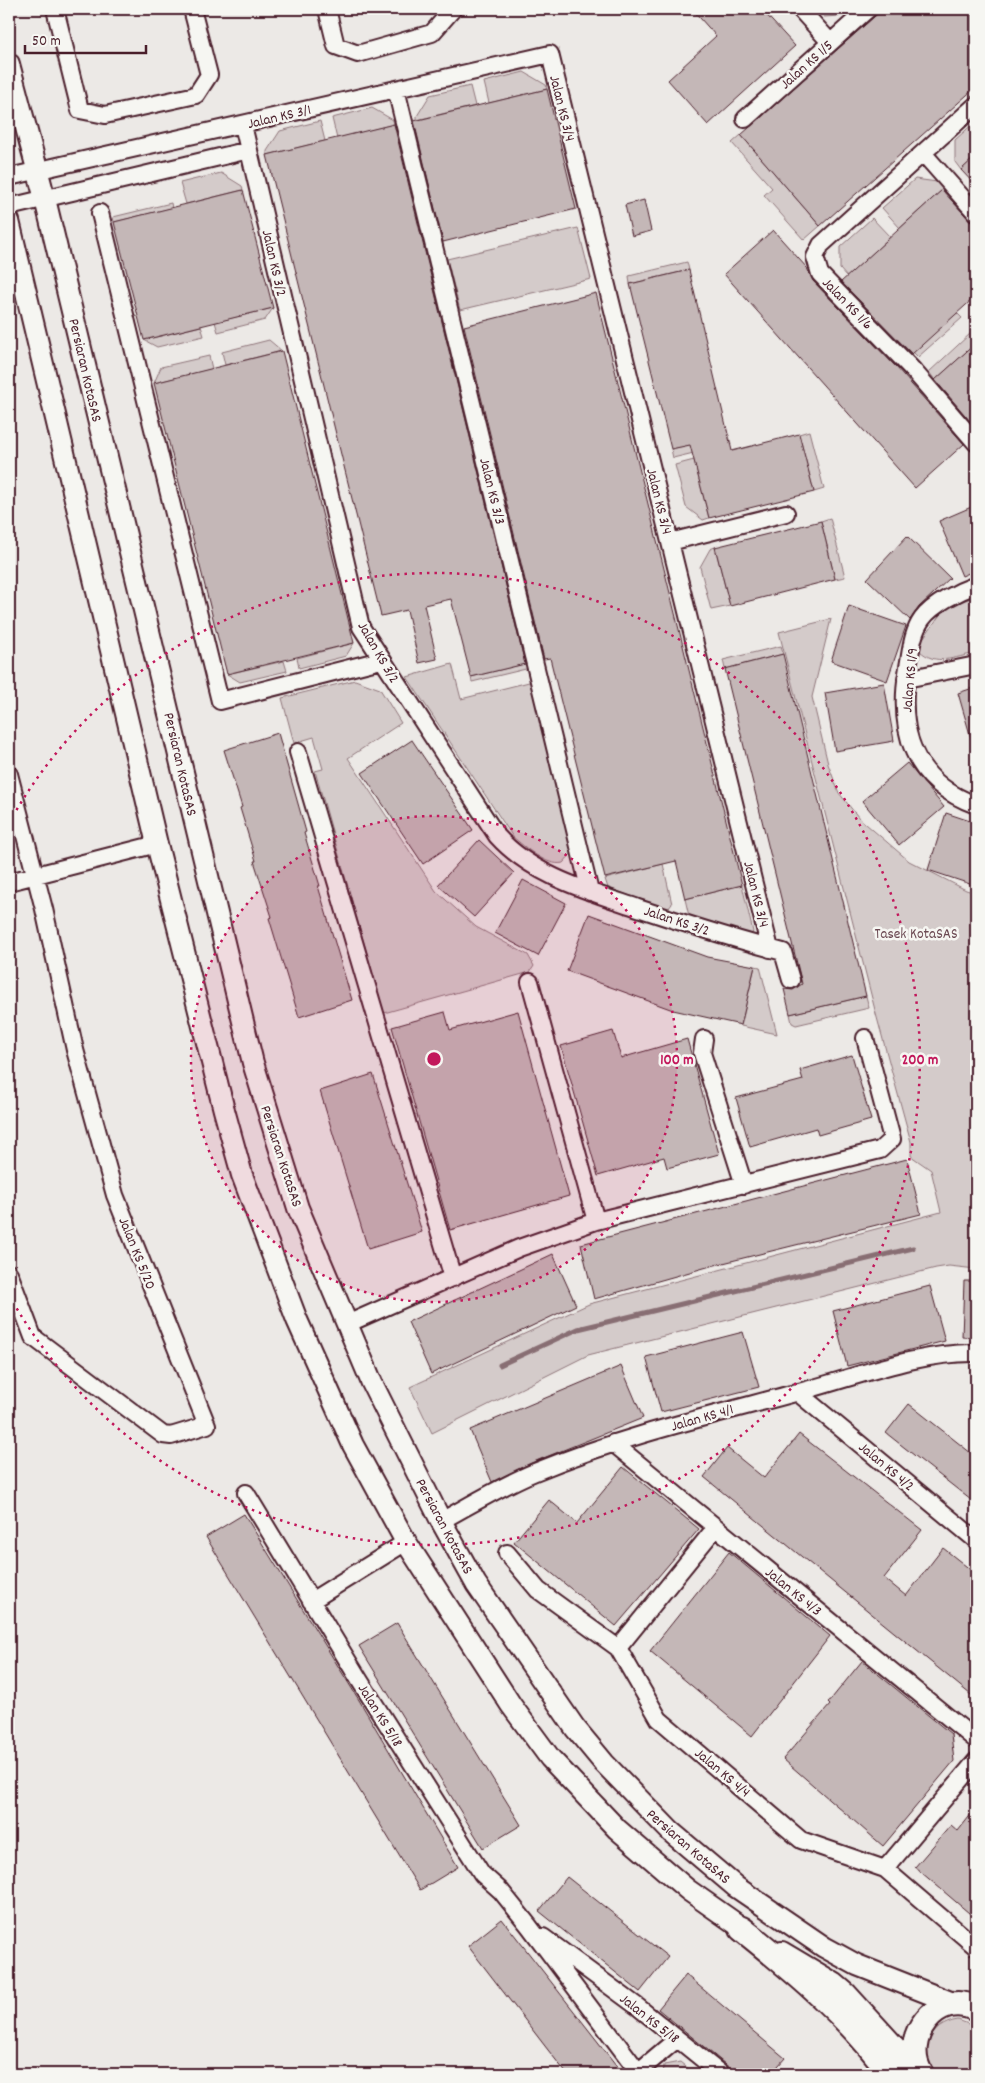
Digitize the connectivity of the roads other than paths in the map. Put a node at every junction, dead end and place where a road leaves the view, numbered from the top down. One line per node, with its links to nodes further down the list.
1 (55, 9): 2 (street)
2 (192, 9)
3 (327, 9): 4 (street)
4 (453, 9)
5 (800, 9): 7 (street)
6 (868, 9): 7 (street, Jalan KS 1/5)
7 (830, 42): 12 (street, Jalan KS 1/5)
8 (550, 54): 10 (street, Jalan KS 3/1); 25 (street, Jalan KS 3/4)
9 (9, 64): 16 (street, Persiaran KotaSAS)
10 (396, 89): 13 (street, Jalan KS 3/1); 36 (street, Jalan KS 3/3)
11 (976, 105): 15 (street, Jalan KS 1/6)
12 (744, 119)
13 (243, 124): 14 (street, Jalan KS 3/2); 16 (street, Jalan KS 3/1)
14 (249, 150): 18 (street, Jalan KS 3/1); 27 (street, Jalan KS 3/2)
15 (923, 153): 20 (street); 23 (street, Jalan KS 1/6)
16 (38, 170): 17 (street, Jalan KS 3/1); 18 (street, Persiaran KotaSAS)
17 (9, 177)
18 (45, 199): 19 (street, Jalan KS 3/1); 46 (street, Persiaran KotaSAS)
19 (9, 207)
20 (976, 212)
21 (100, 213): 27 (street)
22 (9, 221): 33 (street, Persiaran KotaSAS)
23 (976, 443)
24 (786, 513): 25 (street)
25 (670, 542): 37 (street, Jalan KS 3/4)
26 (976, 585): 29 (street, Jalan KS 1/9)
27 (381, 660): 36 (street, Jalan KS 3/2)
28 (976, 665): 29 (street)
29 (906, 679): 32 (street, Jalan KS 1/9)
30 (298, 752): 45 (street)
31 (9, 774): 34 (street)
32 (976, 805)
33 (157, 844): 34 (street); 54 (street, Persiaran KotaSAS)
34 (35, 874): 35 (street); 44 (street, Jalan KS 5/20)
35 (9, 882)
36 (590, 892): 37 (street, Jalan KS 3/2)
37 (770, 949): 38 (street)
38 (790, 980)
39 (530, 982): 43 (street)
40 (865, 1038): 42 (street)
41 (704, 1039): 42 (street)
42 (744, 1185): 43 (street)
43 (596, 1221): 45 (street)
44 (9, 1273)
45 (453, 1278): 46 (street)
46 (347, 1324): 51 (street, Persiaran KotaSAS)
47 (976, 1353): 48 (street, Jalan KS 4/1)
48 (797, 1392): 49 (street, Jalan KS 4/1); 53 (street, Jalan KS 4/2)
49 (613, 1443): 51 (street, Jalan KS 4/1); 52 (street, Jalan KS 4/3)
50 (246, 1493): 56 (street, Jalan KS 5/18)
51 (441, 1521): 64 (street, Persiaran KotaSAS)
52 (716, 1527): 57 (street); 58 (street, Jalan KS 4/3)
53 (976, 1540)
54 (406, 1542): 56 (street); 62 (street, Persiaran KotaSAS)
55 (508, 1553): 57 (street, Jalan KS 4/4)
56 (311, 1601): 61 (street, Jalan KS 5/18)
57 (618, 1648): 60 (street, Jalan KS 4/4)
58 (976, 1740)
59 (976, 1761): 60 (street)
60 (885, 1868): 63 (street, Jalan KS 4/4)
61 (529, 1926): 65 (street, Jalan KS 5/18); 66 (street, Jalan KS 5/18)
62 (742, 1929): 68 (main road); 69 (street, Persiaran KotaSAS)
63 (976, 1947)
64 (967, 2007): 69 (main road, Persiaran KotaSAS)
65 (676, 2039): 66 (street); 67 (street, Jalan KS 5/18)
66 (639, 2073)
67 (721, 2074)
68 (891, 2074)
69 (921, 2074)

